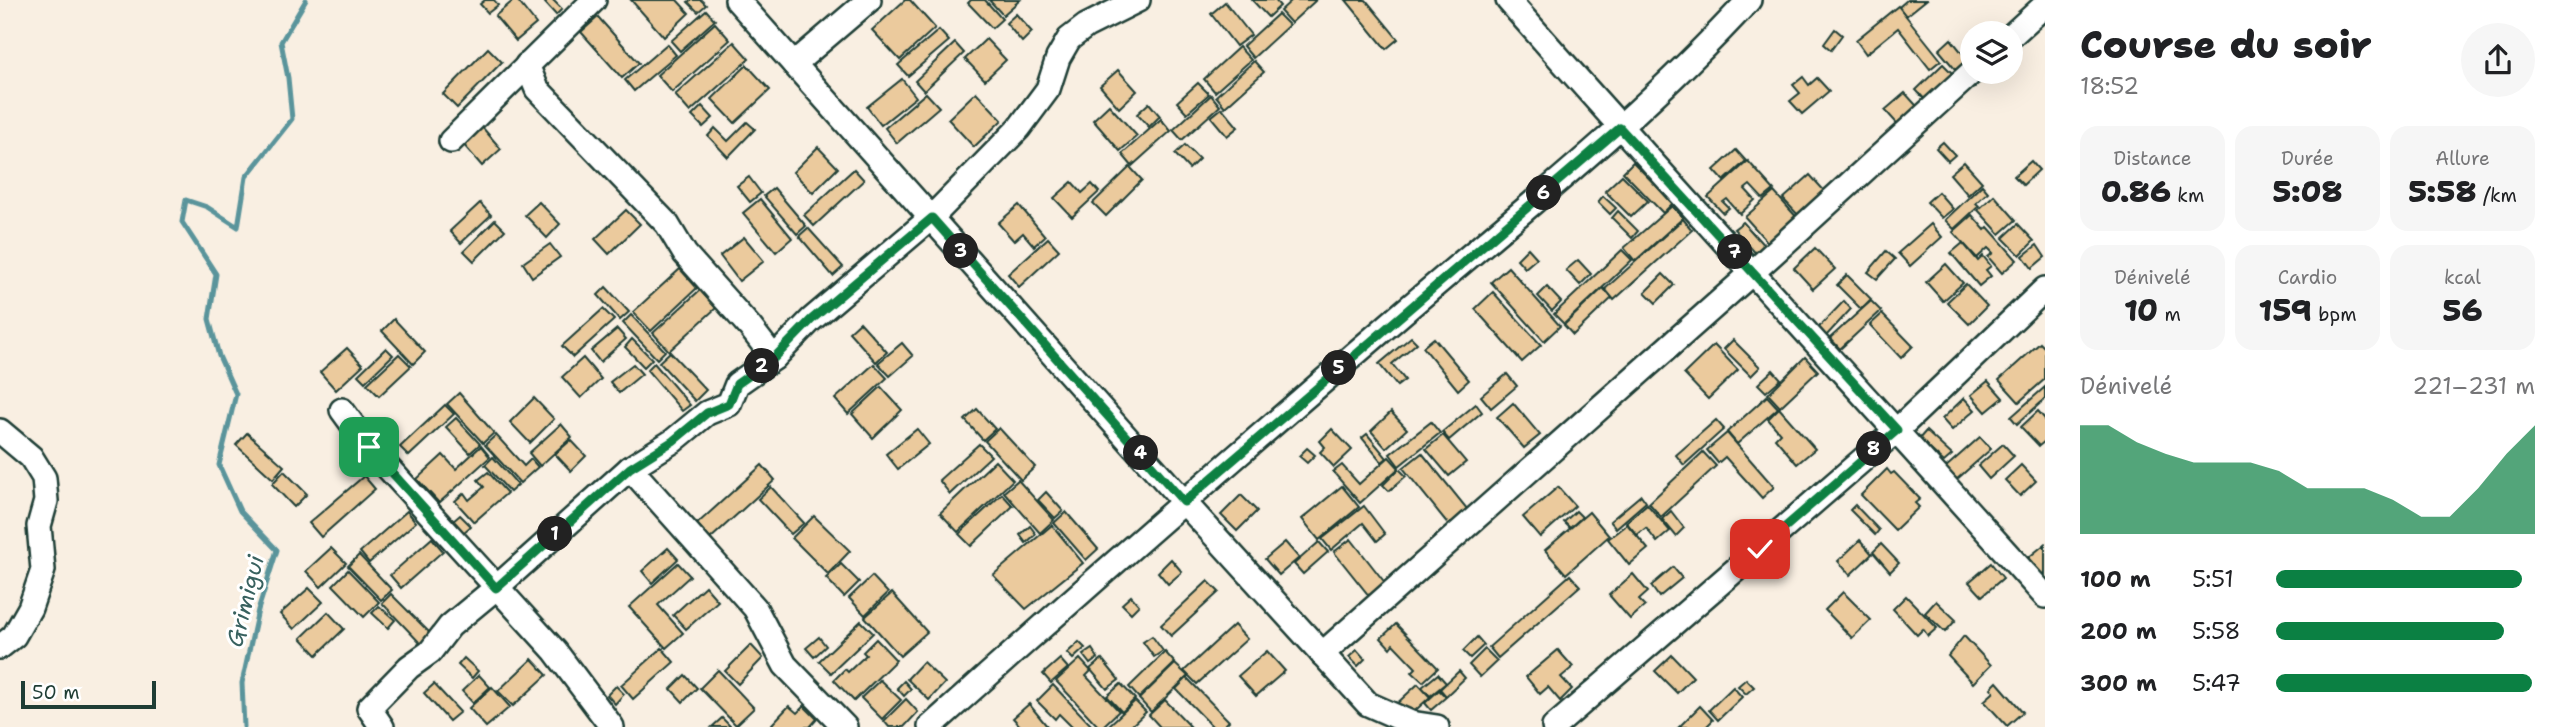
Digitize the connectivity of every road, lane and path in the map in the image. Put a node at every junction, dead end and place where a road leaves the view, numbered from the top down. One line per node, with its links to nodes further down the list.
1 (594, 0): 10 (street)
2 (737, 0): 9 (street)
3 (869, 0): 9 (street)
4 (1508, 0): 12 (street)
5 (1749, 0): 12 (street)
6 (1130, 1): 14 (street)
7 (2045, 5): 8 (street)
8 (2023, 25)
9 (794, 64): 14 (street)
10 (527, 65): 13 (street); 17 (street)
11 (1960, 83): 15 (street)
12 (1620, 128): 15 (street); 22 (street)
13 (451, 141)
14 (932, 218): 17 (street); 22 (street)
15 (1753, 272): 19 (street); 26 (street)
16 (2045, 289): 19 (street)
17 (774, 358): 21 (street)
18 (342, 410): 23 (street)
19 (1897, 430): 24 (street); 32 (street)
20 (0, 431): 25 (street)
21 (630, 468): 23 (street); 29 (street)
22 (1184, 502): 26 (street); 30 (street)
23 (496, 588): 27 (street); 28 (street)
24 (2045, 596)
25 (0, 647)
26 (1322, 653): 31 (street)
27 (382, 727)
28 (612, 727)
29 (845, 727)
30 (930, 727)
31 (1437, 727)
32 (1554, 727)

